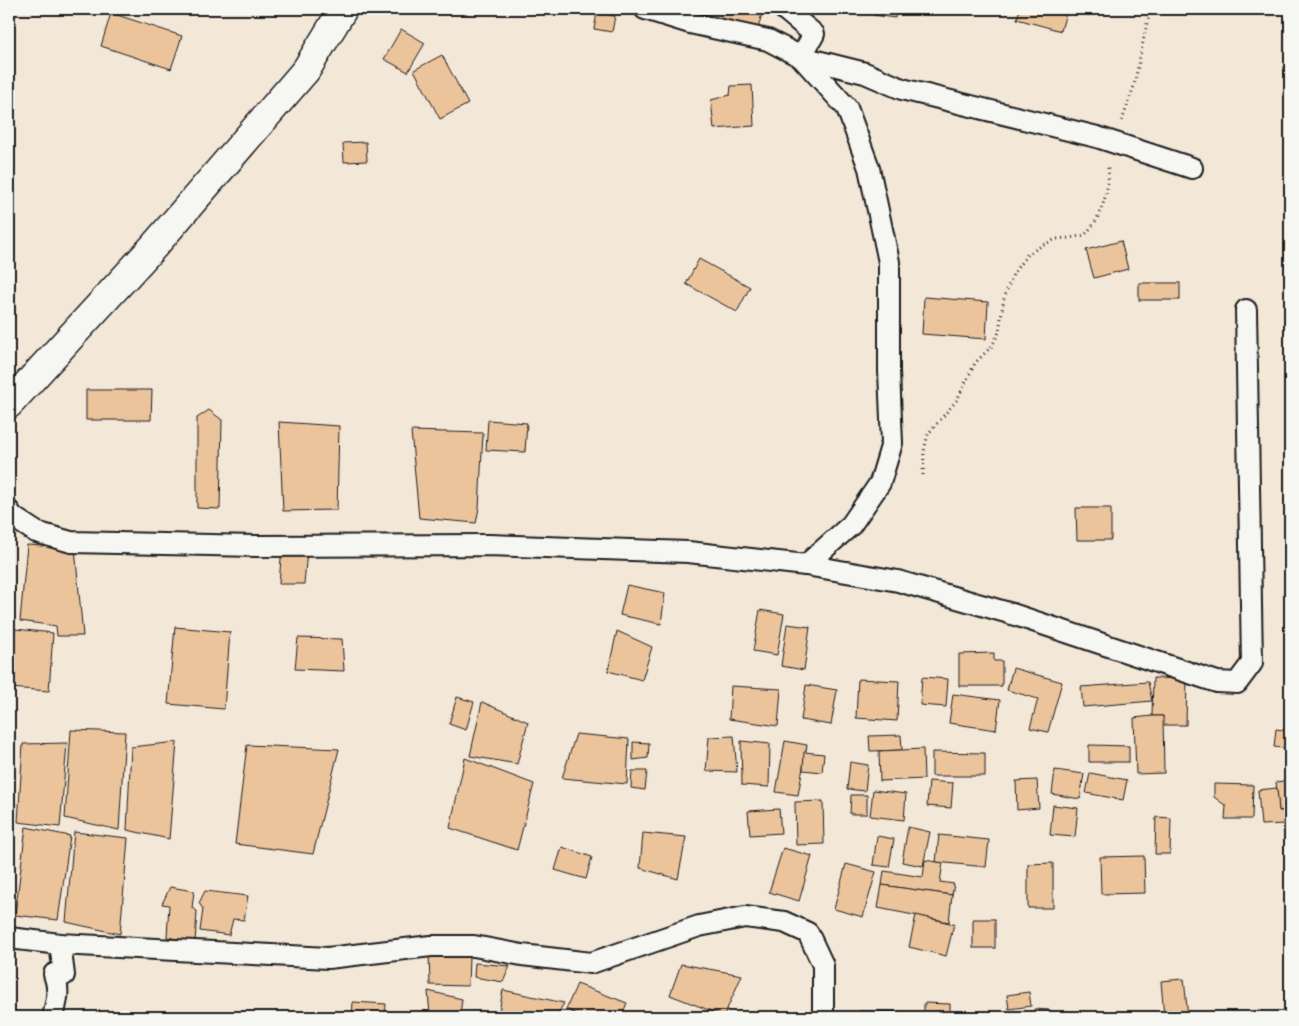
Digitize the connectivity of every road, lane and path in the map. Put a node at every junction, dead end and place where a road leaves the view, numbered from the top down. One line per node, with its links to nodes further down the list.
1 (343, 9): 9 (main road)
2 (644, 9): 5 (street)
3 (784, 9): 5 (street)
4 (1152, 9): 6 (path)
5 (801, 57): 6 (street); 12 (street)
6 (1097, 137): 7 (street); 10 (path)
7 (1192, 168)
8 (1246, 310): 12 (street)
9 (9, 404)
10 (923, 474)
11 (9, 511): 12 (street)
12 (806, 565)
13 (9, 938): 14 (street)
14 (60, 944): 15 (street); 16 (street)
15 (53, 1017)
16 (823, 1017)

